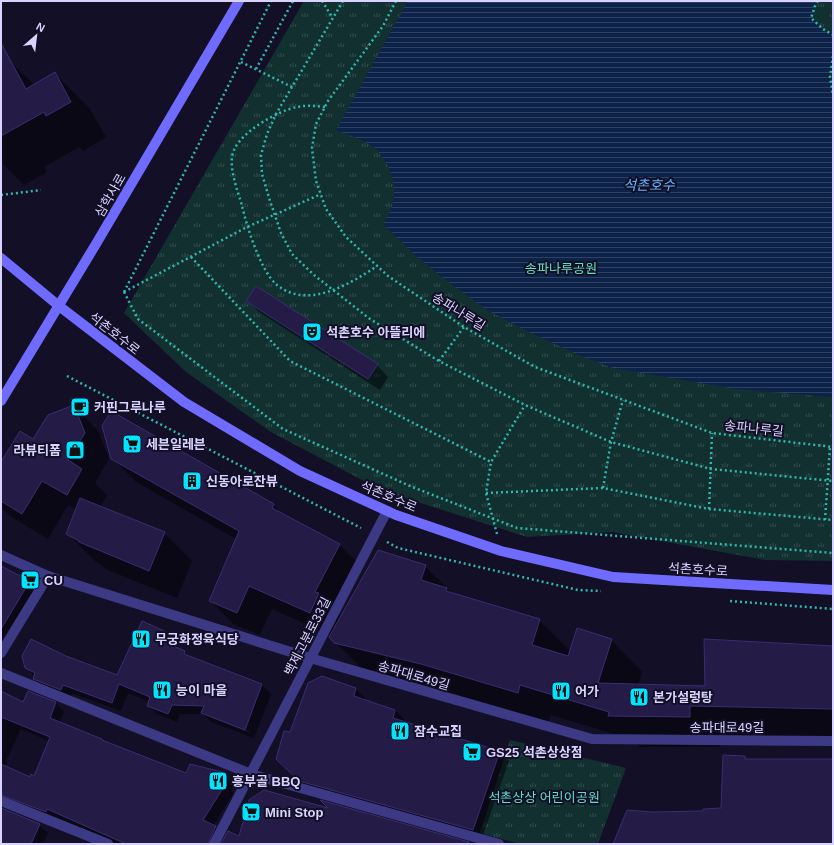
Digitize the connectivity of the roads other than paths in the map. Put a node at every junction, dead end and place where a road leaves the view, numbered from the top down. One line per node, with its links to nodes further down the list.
1 (239, 1): 3 (street, 삼학사로)
2 (1, 258): 3 (street, 석촌호수로)
3 (59, 306): 4 (street, 삼학사로); 5 (street, 석촌호수로)
4 (1, 401)
5 (387, 511): 8 (street, 석촌호수로); 10 (street, 백제고분로33길)
6 (1, 555): 7 (street, 송파대로49길)
7 (48, 576): 9 (street); 10 (street, 송파대로49길)
8 (833, 590)
9 (1, 653)
10 (310, 658): 12 (street, 송파대로49길); 13 (street, 백제고분로33길)
11 (1, 673): 13 (street)
12 (833, 741)
13 (251, 774): 15 (street); 17 (street, 백제고분로33길)
14 (1, 801): 16 (street)
15 (474, 841): 18 (street)
16 (108, 844)
17 (214, 844)
18 (499, 844)

